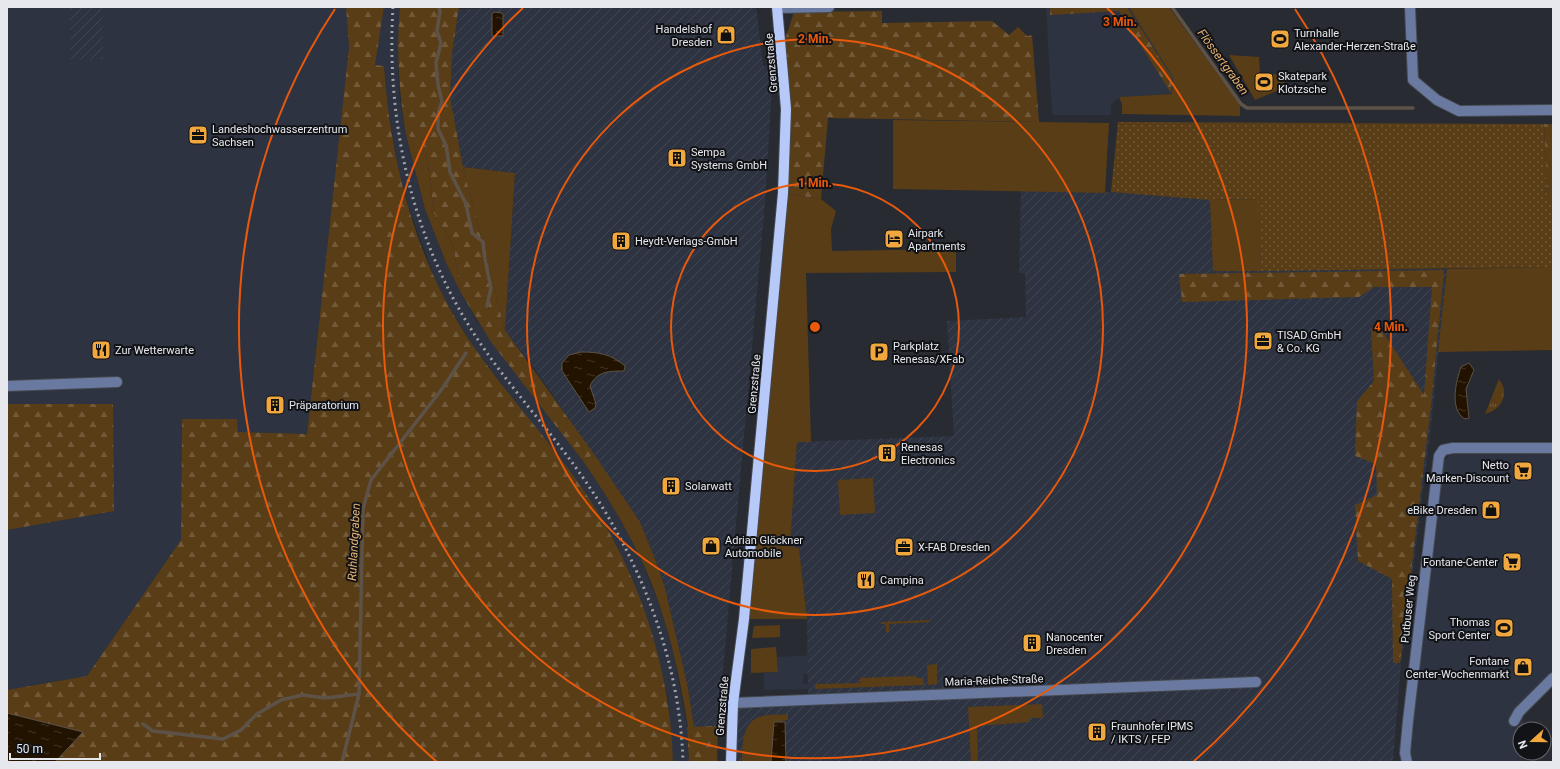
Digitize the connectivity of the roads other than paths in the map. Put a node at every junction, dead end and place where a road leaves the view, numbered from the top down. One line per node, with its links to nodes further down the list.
1 (829, 7): 3 (street)
2 (1410, 7): 4 (street)
3 (778, 8): 10 (main road, Grenzstraße)
4 (1553, 110)
5 (117, 382): 6 (street)
6 (7, 386)
7 (1553, 448): 13 (street, Putbuser Weg)
8 (1553, 678): 11 (street)
9 (1256, 682): 10 (street, Maria-Reiche-Straße)
10 (733, 703): 12 (main road, Grenzstraße)
11 (1514, 721)
12 (731, 762)
13 (1407, 762)

